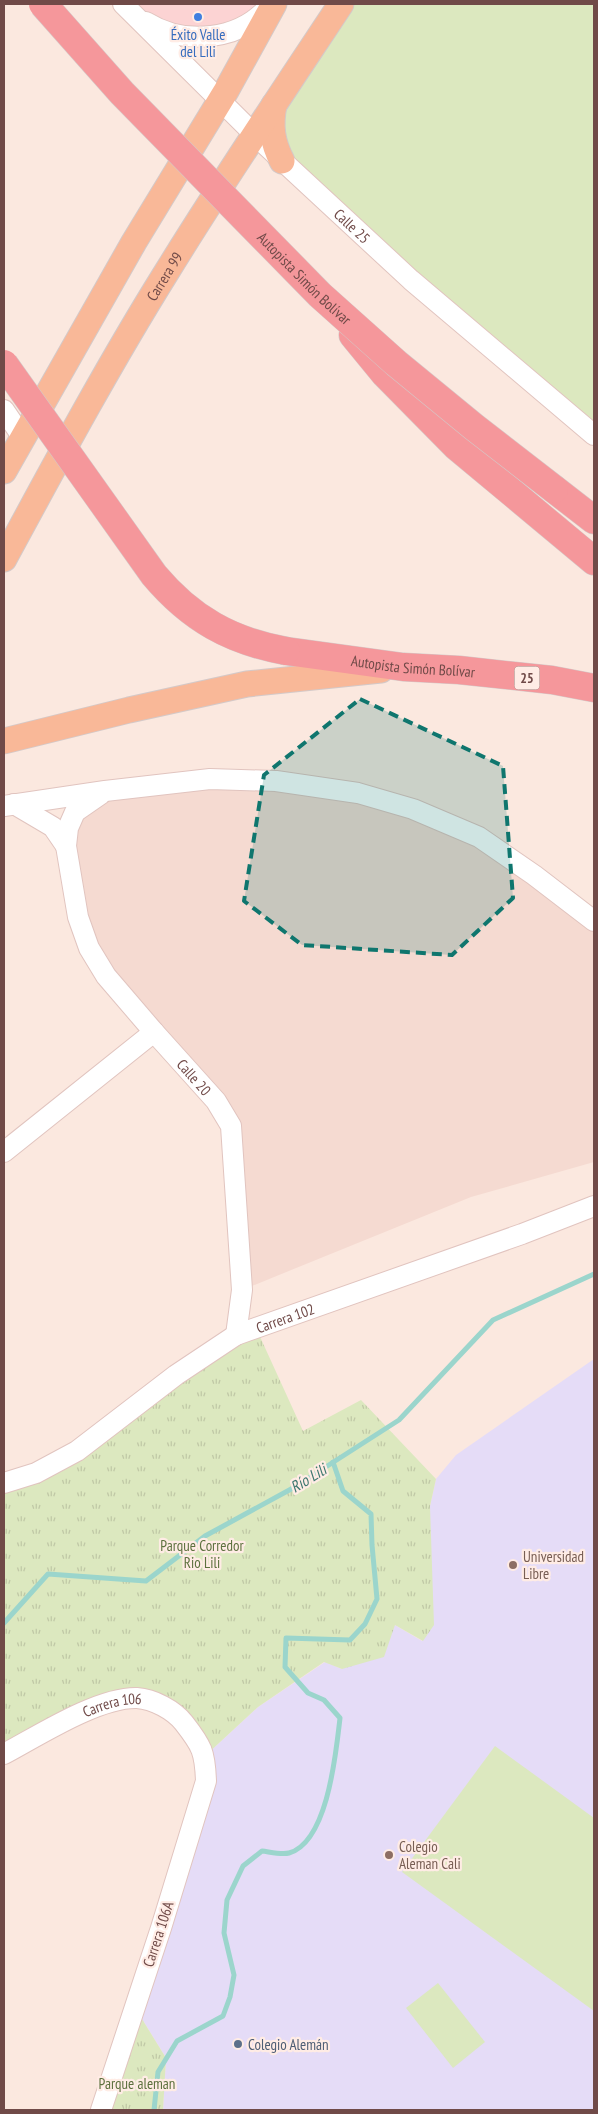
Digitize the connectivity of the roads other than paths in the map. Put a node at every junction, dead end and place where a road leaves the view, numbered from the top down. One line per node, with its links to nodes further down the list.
1 (43, 4): 9 (highway, Autopista Simón Bolívar, bridge)
2 (272, 4): 4 (street); 5 (main road)
3 (341, 4): 6 (main road, Carrera 99)
4 (127, 8): 5 (street, Calle 25)
5 (221, 100): 7 (street, Calle 25); 13 (main road)
6 (274, 105): 7 (main road, Carrera 99); 8 (main road)
7 (254, 133): 8 (street, Calle 25); 16 (main road, Carrera 99)
8 (282, 161): 12 (street, Calle 25)
9 (320, 295): 15 (highway, Autopista Simón Bolívar, bridge); 17 (highway, bridge)
10 (4, 364): 18 (highway, Autopista Simón Bolívar, bridge)
11 (4, 410): 13 (street)
12 (594, 434)
13 (22, 438): 14 (main road)
14 (4, 471)
15 (594, 520)
16 (4, 559)
17 (594, 561)
18 (403, 668): 19 (highway, Autopista Simón Bolívar / 25); 22 (main road)
19 (459, 670): 20 (highway); 21 (highway, Autopista Simón Bolívar / 25)
20 (594, 672)
21 (594, 688)
22 (4, 741)
23 (105, 791): 24 (street); 25 (street, Calle 20); 26 (street)
24 (9, 805): 25 (street, Calle 20)
25 (66, 846): 27 (street, Calle 20)
26 (594, 922)
27 (154, 1032): 28 (street); 30 (street, Calle 20)
28 (4, 1152)
29 (594, 1206): 30 (street, Carrera 102)
30 (236, 1335): 31 (street, Carrera 102)
31 (4, 1483)
32 (4, 1754): 33 (street, Carrera 106)
33 (205, 1756): 34 (street, Carrera 106A)
34 (101, 2110)

